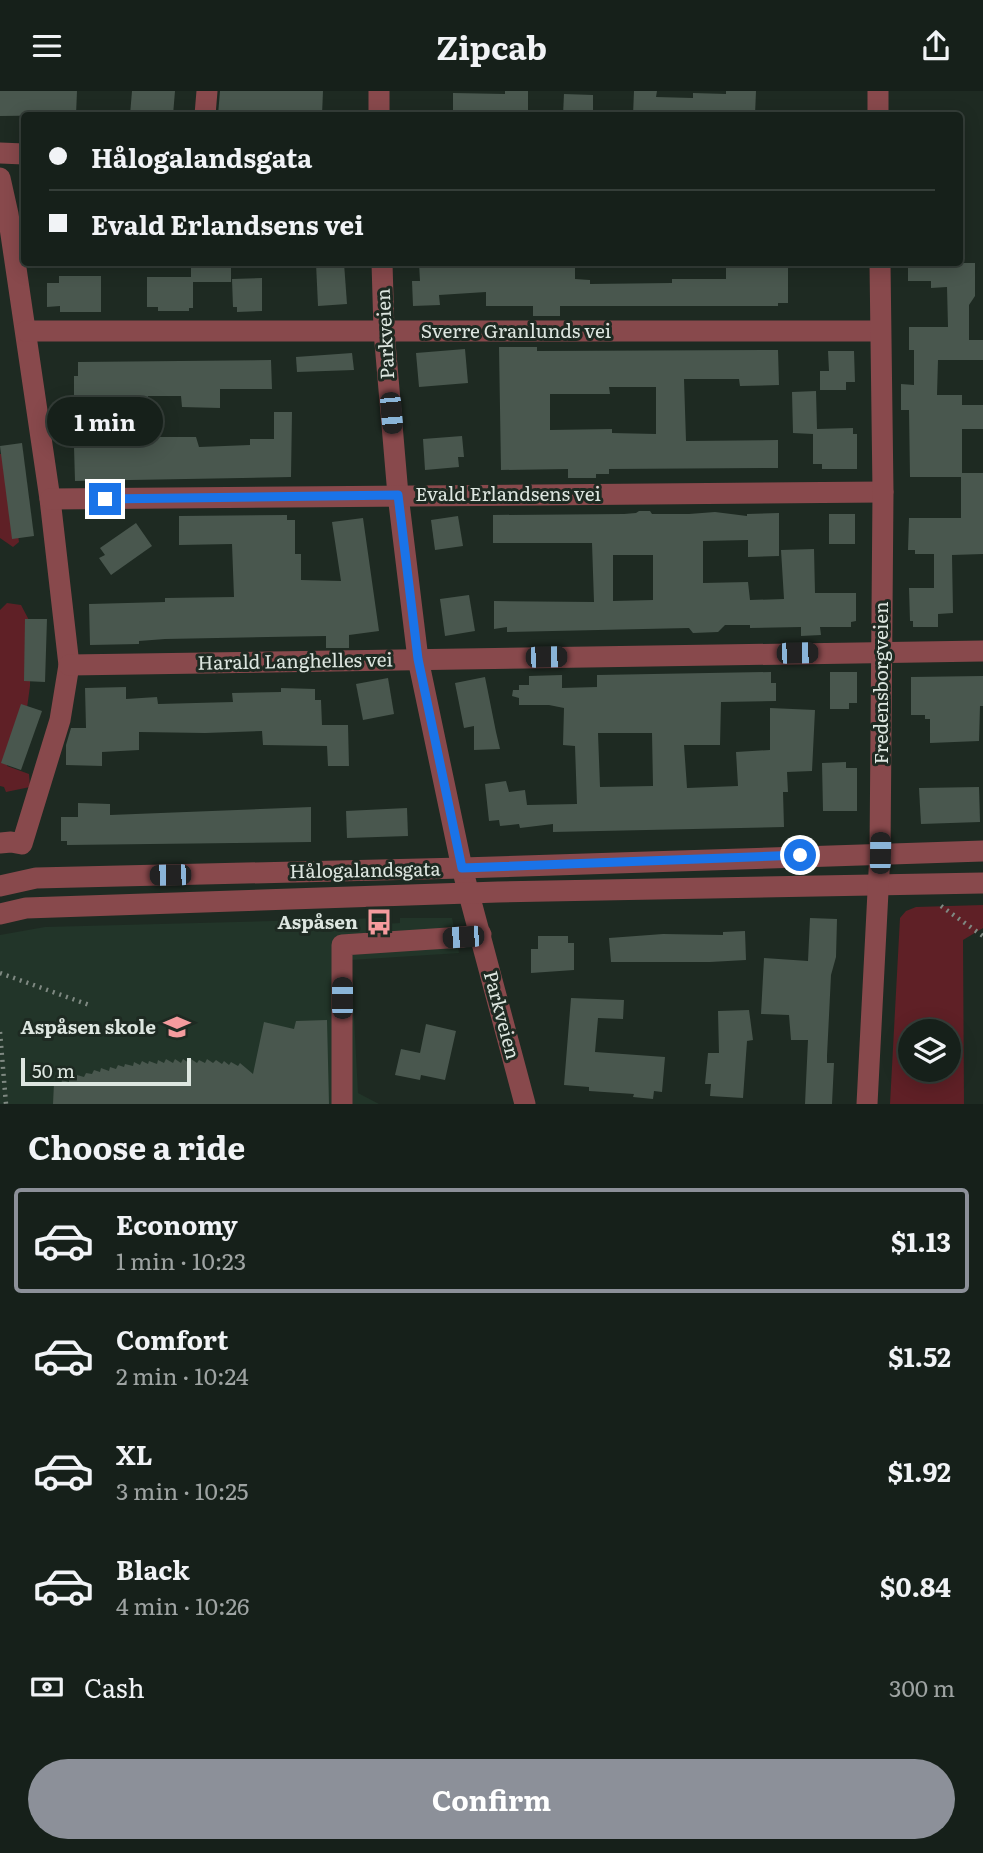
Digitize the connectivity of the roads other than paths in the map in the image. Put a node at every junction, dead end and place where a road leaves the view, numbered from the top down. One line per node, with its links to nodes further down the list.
1 (206, 91): 4 (street)
2 (379, 91): 5 (street)
3 (878, 91): 6 (street)
4 (205, 112)
5 (379, 112)
6 (878, 112)
7 (0, 153): 8 (street)
8 (21, 154)
9 (0, 178): 12 (street)
10 (382, 266): 13 (street, Parkveien)
11 (880, 266): 14 (street, Fredensborgveien)
12 (26, 331): 13 (street, Sverre Granlunds vei); 17 (street)
13 (384, 331): 14 (street, Sverre Granlunds vei); 16 (street, Parkveien)
14 (880, 331): 15 (street, Fredensborgveien)
15 (883, 492): 16 (street, Evald Erlandsens vei); 18 (street, Fredensborgveien)
16 (398, 495): 17 (street, Evald Erlandsens vei); 20 (street, Parkveien)
17 (50, 499): 21 (street)
18 (881, 651): 19 (street, Harald Langhelles vei); 20 (street, Harald Langhelles vei); 24 (street, Fredensborgveien)
19 (983, 651)
20 (418, 659): 21 (street, Harald Langhelles vei); 25 (street, Parkveien)
21 (69, 665): 22 (street)
22 (0, 843)
23 (983, 851): 24 (street, Hålogalandsgata)
24 (880, 853): 25 (street, Hålogalandsgata); 27 (street, Fredensborgveien)
25 (462, 868): 28 (street, Hålogalandsgata); 29 (street, Parkveien)
26 (983, 883): 27 (street, Hålogalandsgata)
27 (878, 885): 29 (street, Hålogalandsgata); 34 (street, Fredensborgveien)
28 (0, 886)
29 (469, 893): 30 (street, Hålogalandsgata); 31 (street, Parkveien)
30 (0, 914)
31 (481, 934): 32 (street); 33 (street, Parkveien)
32 (342, 1104)
33 (525, 1104)
34 (867, 1104)

